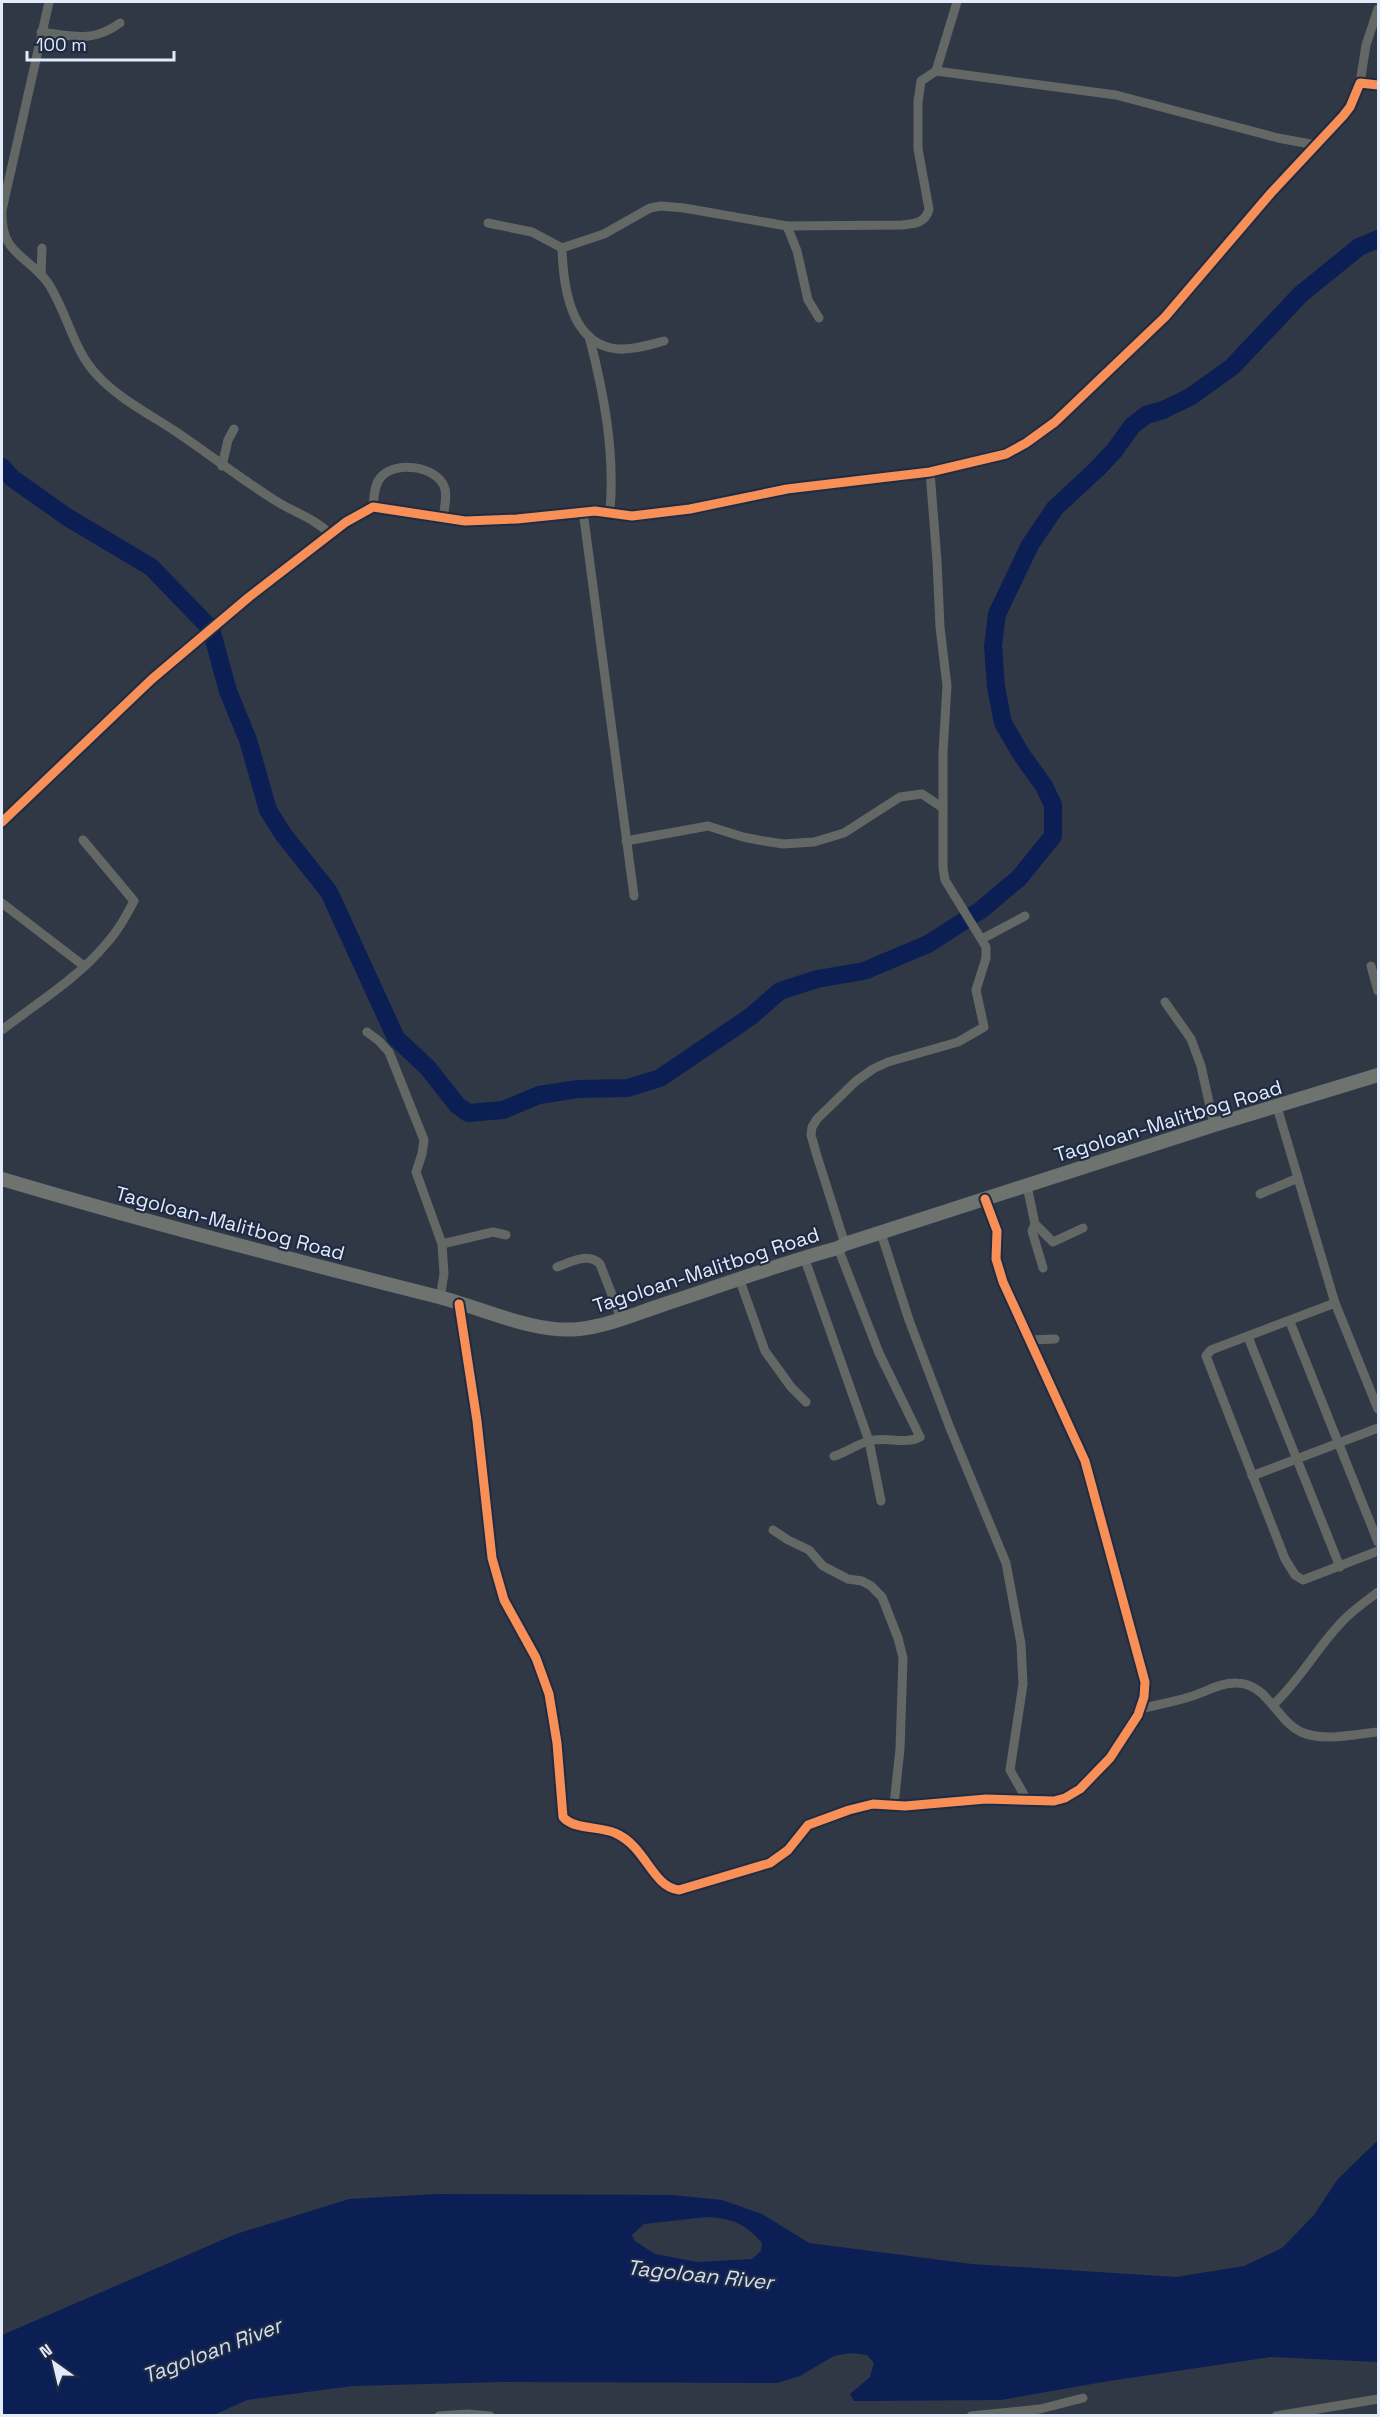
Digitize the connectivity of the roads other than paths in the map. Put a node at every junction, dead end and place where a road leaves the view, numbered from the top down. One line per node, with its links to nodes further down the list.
1 (49, 2): 5 (street)
2 (957, 2): 6 (street)
3 (1378, 9): 7 (street)
4 (120, 23): 5 (street)
5 (41, 32): 14 (street)
6 (936, 71): 9 (street); 11 (street)
7 (1360, 83): 8 (street); 9 (street)
8 (1378, 85)
9 (1316, 145): 20 (street)
10 (488, 223): 13 (street)
11 (787, 226): 13 (street); 15 (street)
12 (42, 248): 14 (street)
13 (562, 248): 16 (street)
14 (41, 275): 19 (street)
15 (819, 318)
16 (589, 336): 17 (street); 23 (street)
17 (664, 341)
18 (234, 429): 19 (street)
19 (222, 466): 25 (street)
20 (930, 472): 23 (street); 26 (street)
21 (373, 507): 24 (street); 24 (street); 25 (street)
22 (583, 511): 23 (street); 24 (street); 29 (street)
23 (610, 511)
24 (443, 519)
25 (330, 534): 27 (street)
26 (943, 808): 29 (street); 33 (street)
27 (2, 822)
28 (83, 840): 34 (street)
29 (626, 841): 30 (street)
30 (634, 896)
31 (2, 903): 34 (street)
32 (1025, 916): 33 (street)
33 (982, 939): 53 (street)
34 (84, 966): 38 (street)
35 (1371, 966): 36 (street)
36 (1378, 991)
37 (1165, 1002): 42 (street)
38 (2, 1030)
39 (367, 1032): 52 (street)
40 (1378, 1075): 41 (main road, Tagoloan-Malitbog Road)
41 (1277, 1107): 42 (main road, Tagoloan-Malitbog Road); 43 (street)
42 (1214, 1125): 45 (main road, Tagoloan-Malitbog Road)
43 (1298, 1178): 46 (street); 60 (street)
44 (2, 1179): 58 (main road, Tagoloan-Malitbog Road)
45 (1027, 1186): 47 (main road, Tagoloan-Malitbog Road); 48 (street)
46 (1260, 1194)
47 (985, 1199): 50 (main road, Tagoloan-Malitbog Road); 64 (street)
48 (1035, 1224): 49 (street); 56 (street)
49 (1083, 1228)
50 (881, 1233): 53 (main road, Tagoloan-Malitbog Road); 83 (street)
51 (506, 1235): 52 (street)
52 (442, 1244): 58 (street)
53 (841, 1246): 54 (main road, Tagoloan-Malitbog Road); 69 (street)
54 (804, 1257): 57 (main road, Tagoloan-Malitbog Road); 69 (street)
55 (557, 1267): 61 (street)
56 (1043, 1268)
57 (739, 1278): 61 (main road, Tagoloan-Malitbog Road); 66 (street)
58 (440, 1298): 59 (main road, Tagoloan-Malitbog Road)
59 (459, 1304): 61 (main road, Tagoloan-Malitbog Road); 84 (street)
60 (1335, 1304): 62 (street); 67 (street)
61 (621, 1318)
62 (1290, 1322): 63 (street); 70 (street)
63 (1248, 1337): 72 (street); 73 (street)
64 (1029, 1340): 65 (street); 81 (street)
65 (1054, 1340)
66 (806, 1402)
67 (1378, 1409)
68 (1378, 1428): 70 (street)
69 (869, 1441): 71 (street); 74 (street)
70 (1339, 1444): 72 (street); 76 (street)
71 (834, 1456)
72 (1297, 1461): 73 (street); 78 (street)
73 (1252, 1476): 78 (street)
74 (881, 1501)
75 (773, 1530): 84 (street)
76 (1378, 1542)
77 (1378, 1551): 78 (street)
78 (1340, 1567)
79 (1378, 1592): 80 (street)
80 (1273, 1705): 81 (street); 82 (street)
81 (1140, 1709): 83 (street)
82 (1378, 1732)
83 (1028, 1800): 84 (street)
84 (894, 1805)
85 (1083, 2397): 89 (street)
86 (1378, 2399): 90 (street)
87 (439, 2415): 88 (street)
88 (490, 2415)
89 (971, 2415)
90 (1276, 2415)

